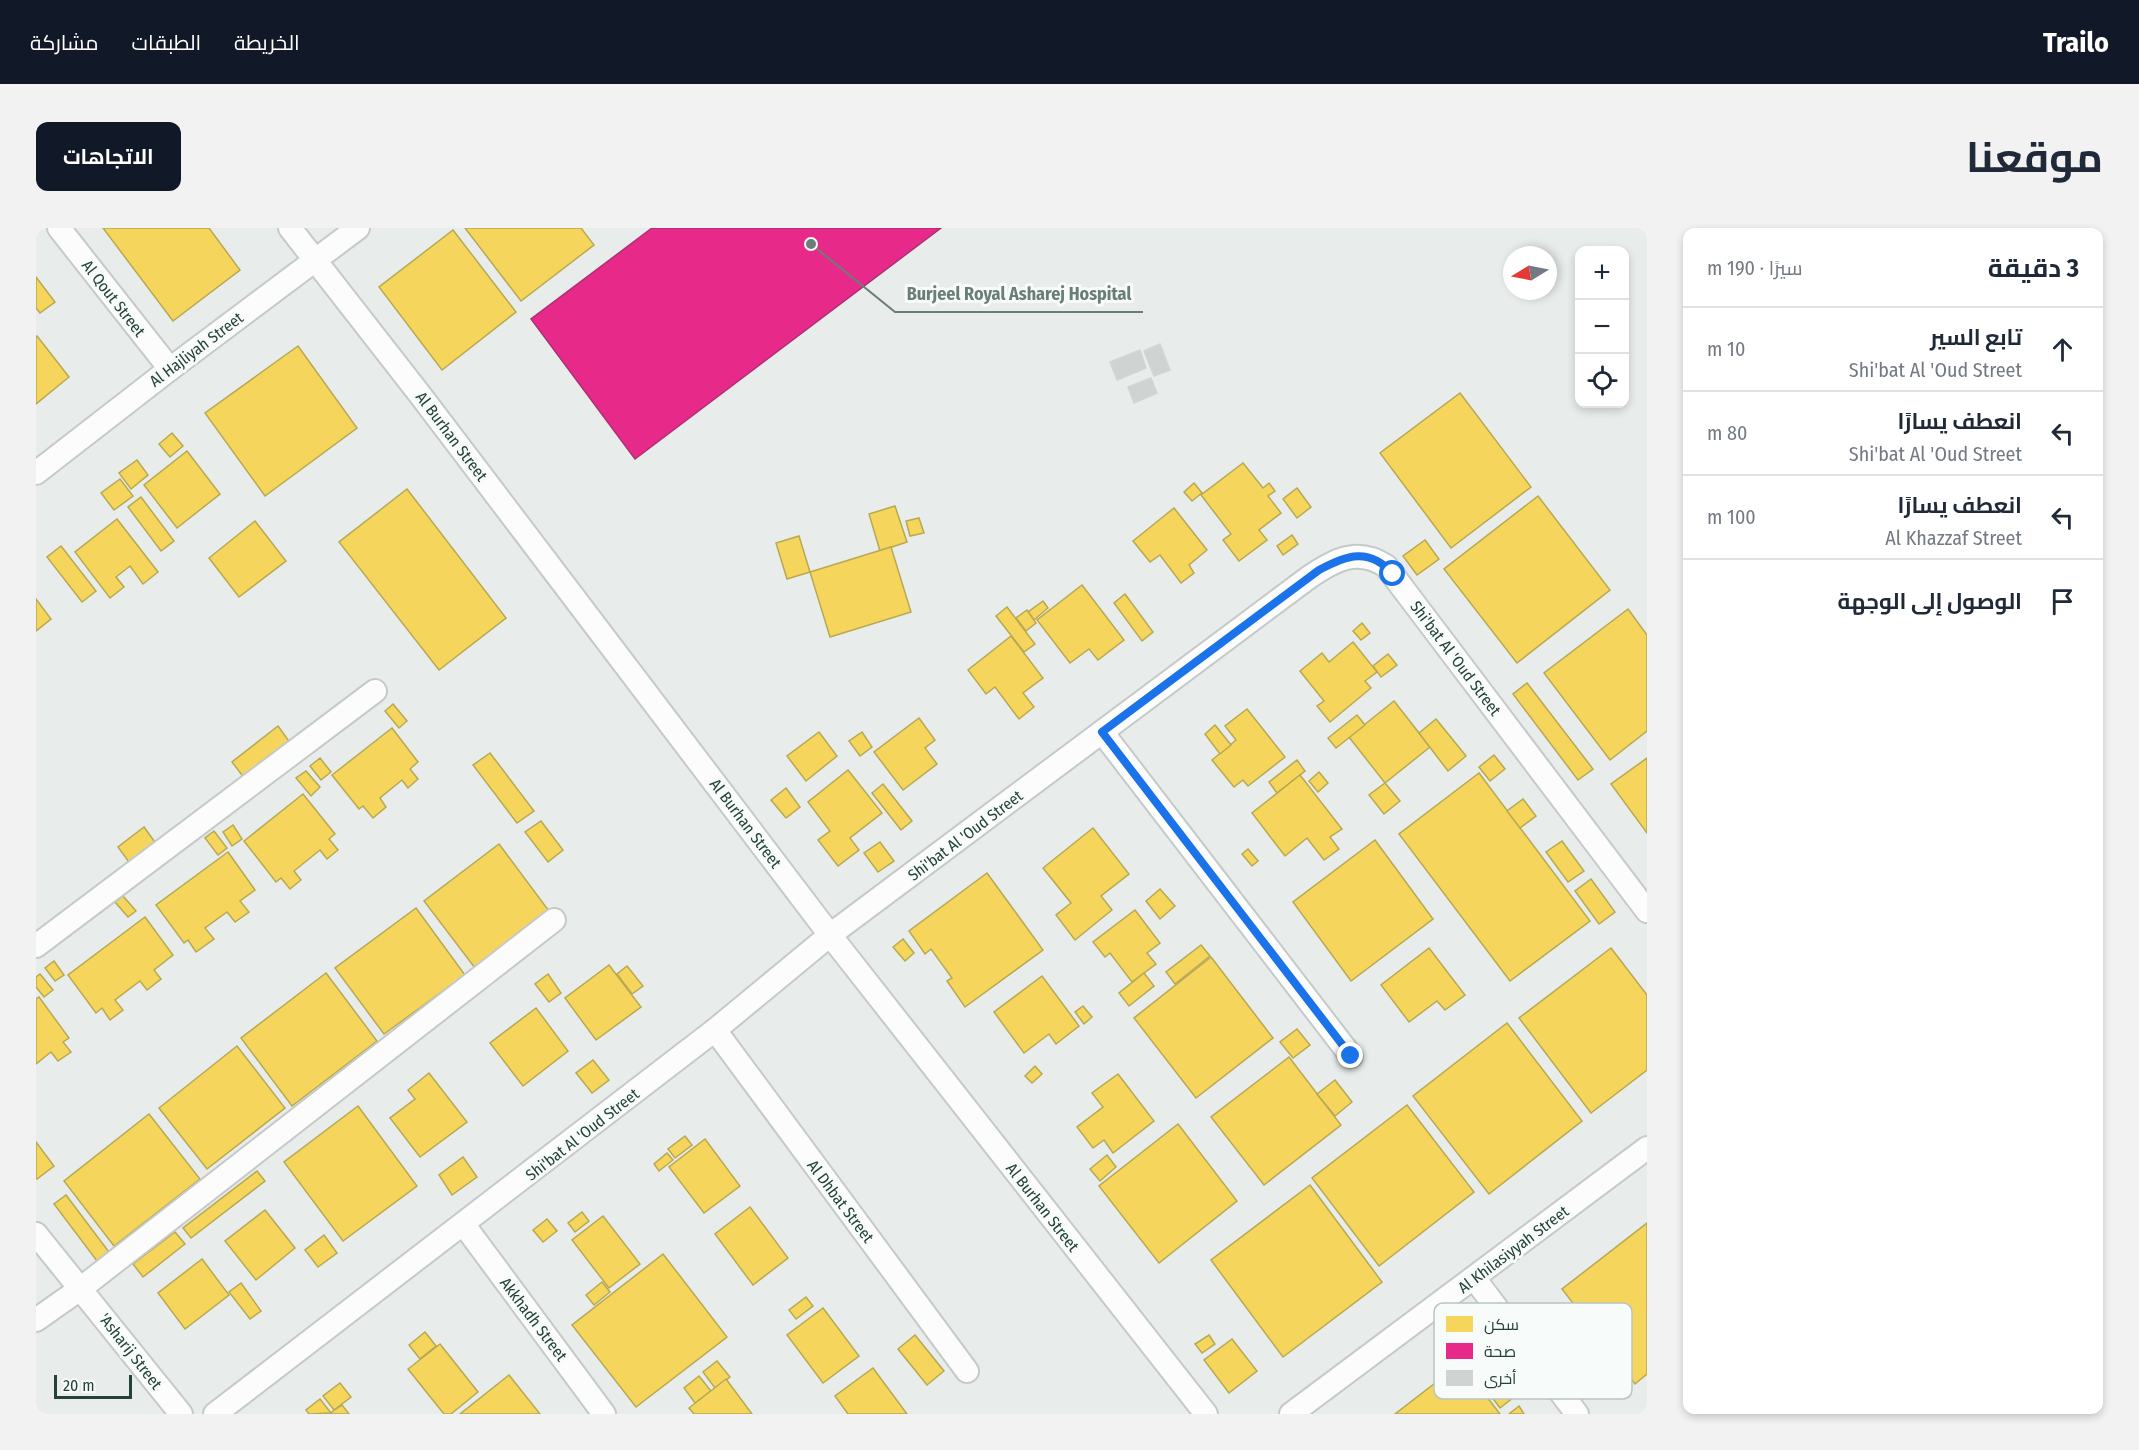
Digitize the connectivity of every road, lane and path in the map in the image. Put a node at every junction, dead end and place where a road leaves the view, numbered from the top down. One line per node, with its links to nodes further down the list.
1 (59, 228): 5 (street, Al Qout Street)
2 (290, 228): 4 (street, Al Burhan Street)
3 (358, 228): 4 (street, Al Hajliyah Street)
4 (315, 261): 5 (street, Al Hajliyah Street); 11 (street, Al Burhan Street)
5 (170, 369): 6 (street, Al Hajliyah Street)
6 (36, 473)
7 (375, 691): 12 (street)
8 (1102, 732): 9 (street, Shi'bat Al 'Oud Street); 11 (street, Shi'bat Al 'Oud Street); 14 (street)
9 (1647, 911)
10 (554, 920): 19 (street)
11 (830, 935): 13 (street, Shi'bat Al 'Oud Street); 29 (street, Al Burhan Street)
12 (36, 946)
13 (715, 1030): 16 (street, Shi'bat Al 'Oud Street); 24 (street, Al Dhbat Street)
14 (1351, 1056)
15 (1647, 1148): 18 (street, Al Khilasiyyah Street)
16 (464, 1225): 27 (street, Shi'bat Al 'Oud Street); 28 (street, Akkhadh Street)
17 (36, 1234): 19 (street, 'Asharij Street)
18 (1474, 1278): 20 (street, Al Khilasiyyah Street); 21 (street)
19 (80, 1288): 23 (street); 26 (street, 'Asharij Street)
20 (1440, 1303)
21 (1493, 1303)
22 (1434, 1308): 30 (street, Al Khilasiyyah Street)
23 (36, 1320)
24 (967, 1371)
25 (1565, 1399): 31 (street)
26 (181, 1414)
27 (215, 1414)
28 (604, 1414)
29 (1206, 1414)
30 (1291, 1414)
31 (1576, 1414)

